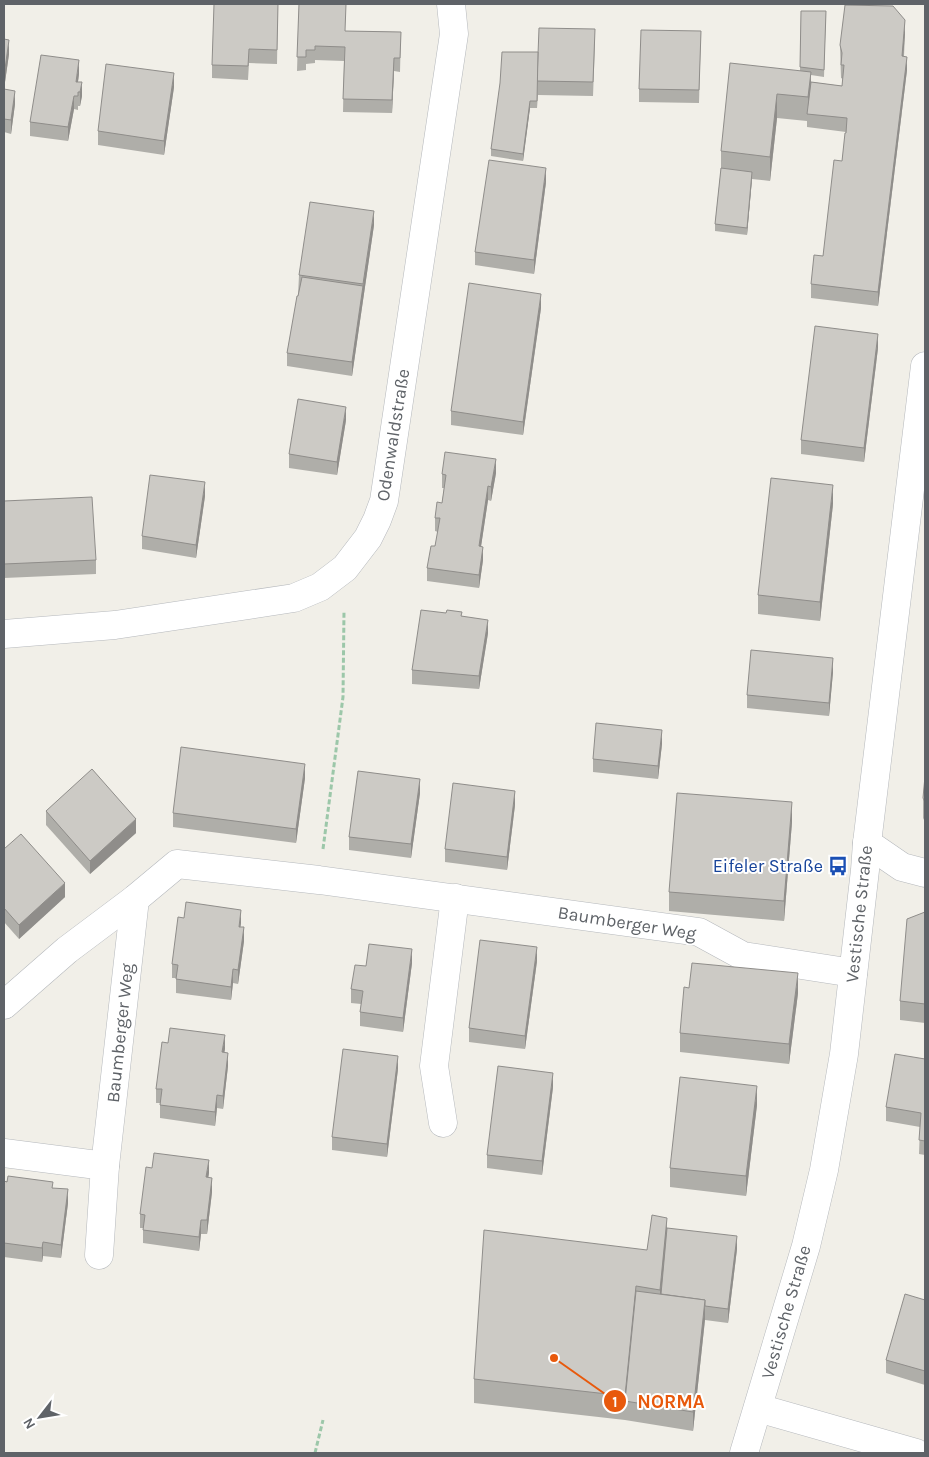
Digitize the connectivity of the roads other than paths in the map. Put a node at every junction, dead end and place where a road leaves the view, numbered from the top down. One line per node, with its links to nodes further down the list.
1 (451, 4): 3 (street, Odenwaldstraße)
2 (925, 366): 4 (street, Vestische Straße)
3 (4, 634)
4 (867, 843): 5 (street); 8 (street, Vestische Straße)
5 (925, 873)
6 (455, 898): 7 (street, Baumberger Weg); 8 (street, Baumberger Weg); 10 (street)
7 (136, 899): 9 (street, Baumberger Weg); 12 (street, Baumberger Weg)
8 (853, 973): 14 (street, Vestische Straße)
9 (4, 1005)
10 (443, 1123)
11 (4, 1153): 12 (street)
12 (105, 1166): 13 (street, Baumberger Weg)
13 (99, 1255)
14 (758, 1408): 15 (street, Vestische Straße); 16 (street)
15 (744, 1453)
16 (916, 1453)

